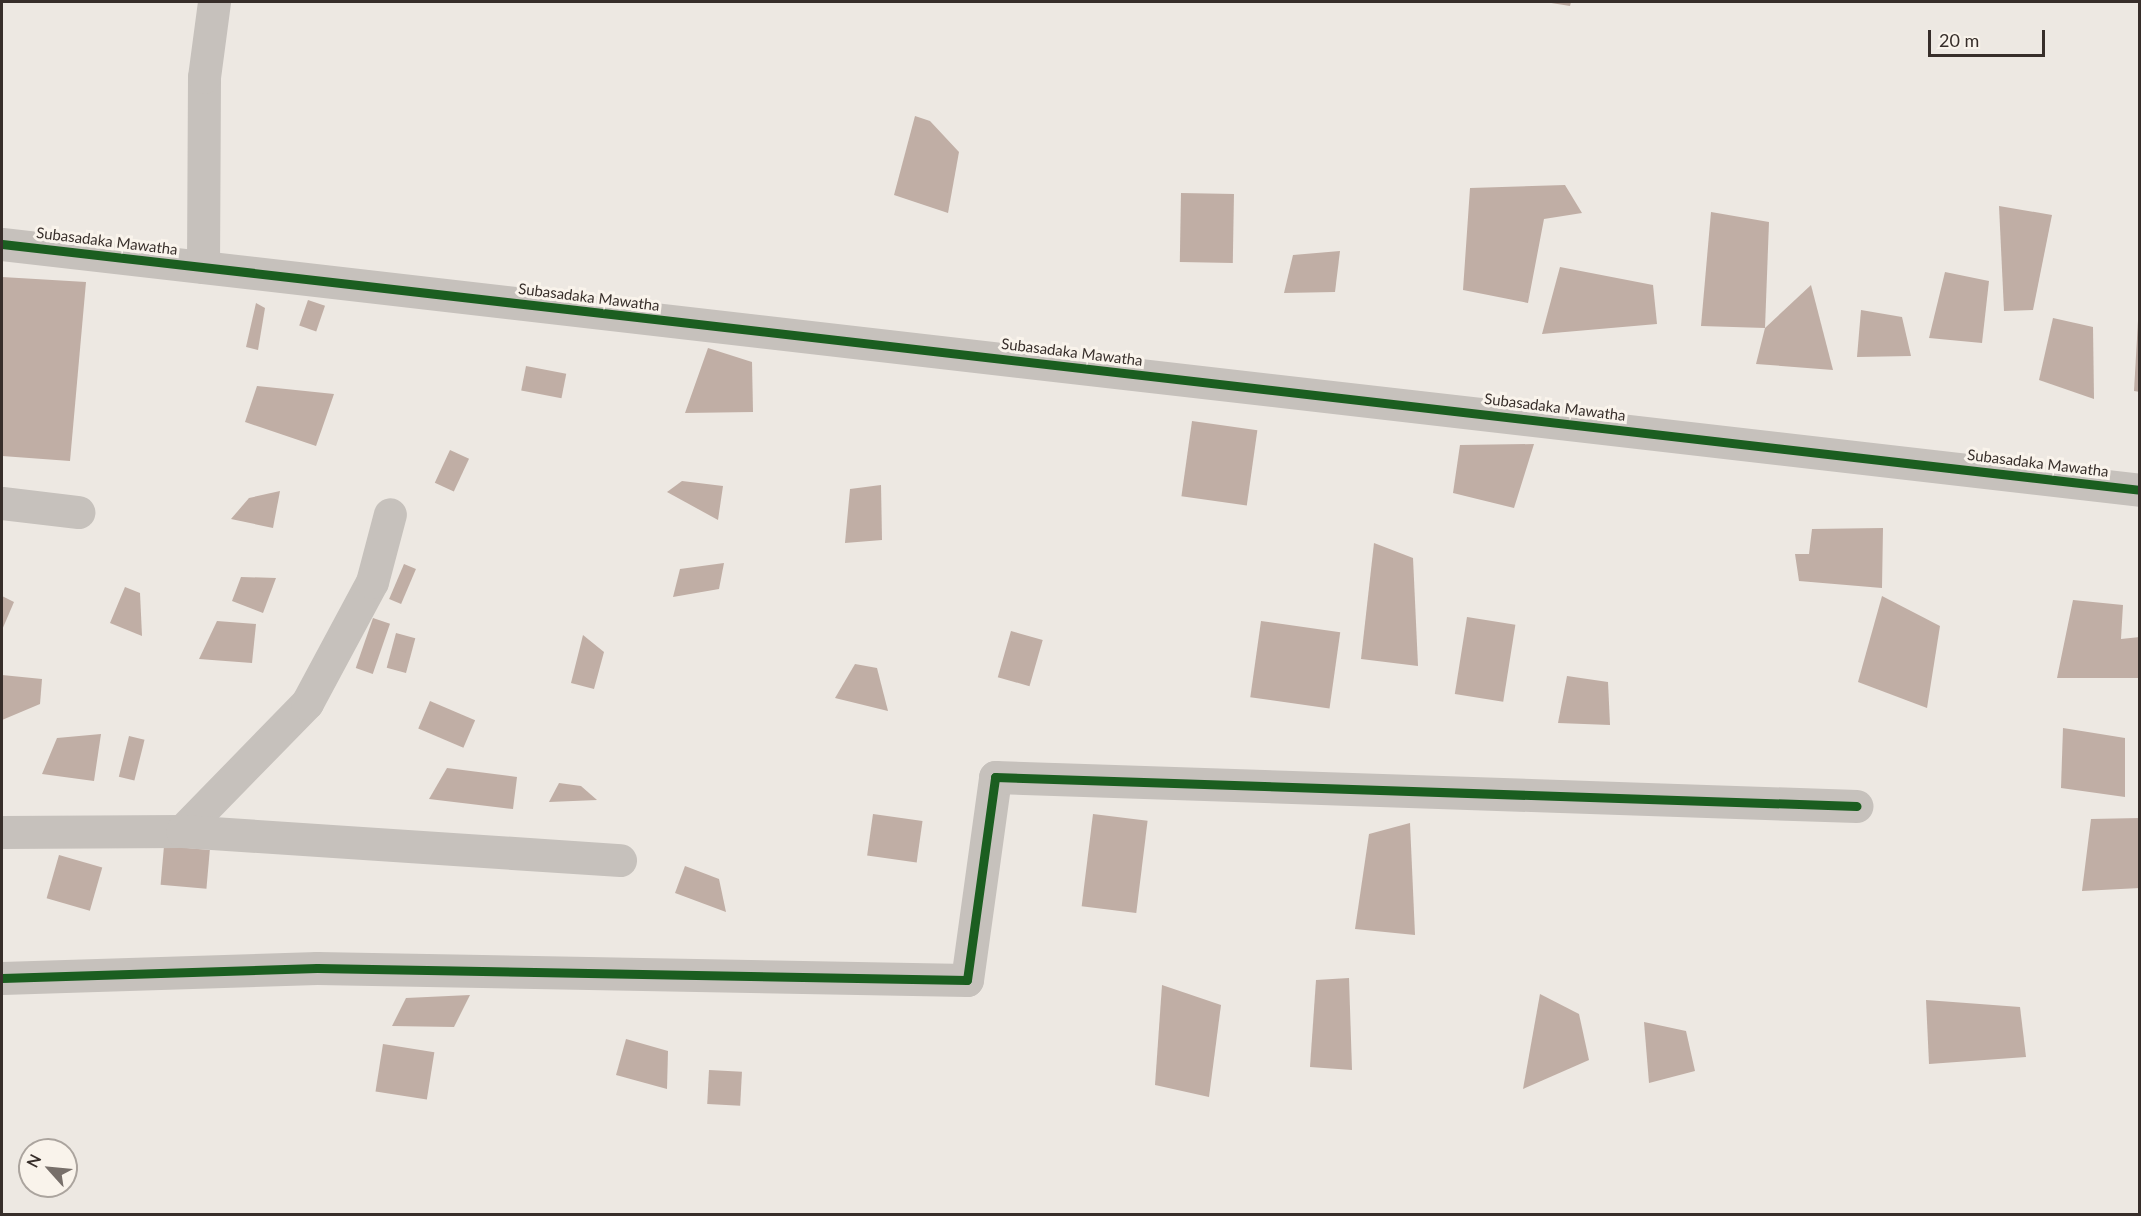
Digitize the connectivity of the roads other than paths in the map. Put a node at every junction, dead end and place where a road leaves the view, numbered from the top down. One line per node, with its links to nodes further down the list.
1 (214, 2): 3 (street)
2 (2, 244): 3 (street, Subasadaka Mawatha)
3 (203, 267): 4 (street, Subasadaka Mawatha)
4 (2139, 490)
5 (2, 503): 6 (street)
6 (78, 512)
7 (390, 514): 9 (street)
8 (1857, 807): 12 (street)
9 (182, 831): 10 (street); 11 (street)
10 (2, 832)
11 (620, 860)
12 (2, 978)

